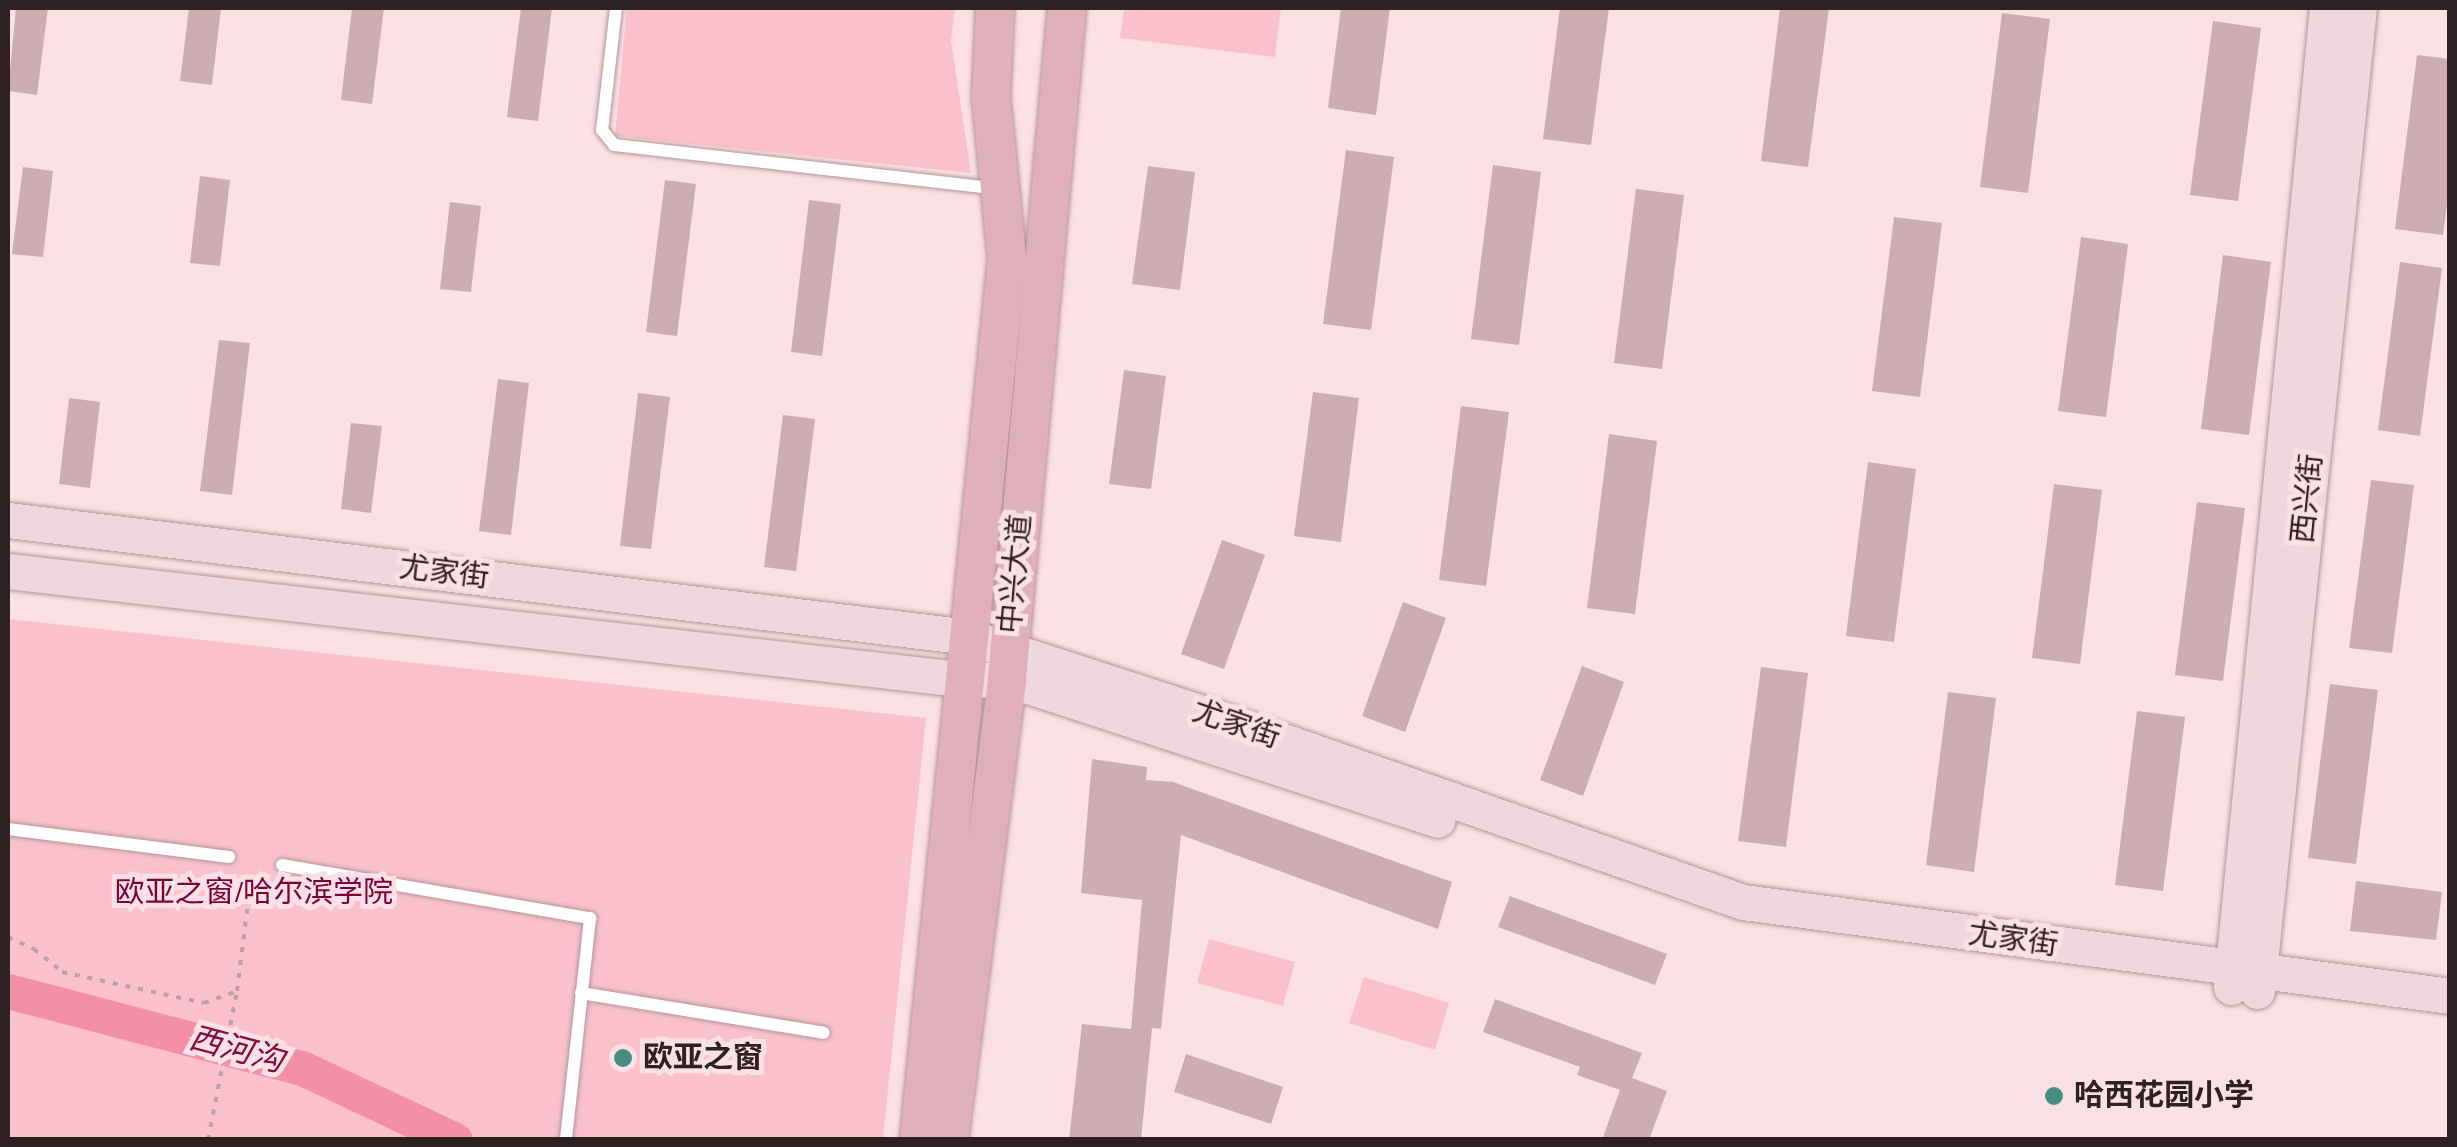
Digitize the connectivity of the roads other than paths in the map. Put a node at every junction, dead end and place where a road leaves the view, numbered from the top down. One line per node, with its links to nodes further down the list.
1 (616, 8): 6 (lane)
2 (995, 8): 6 (main road, 中兴大道)
3 (1067, 8): 10 (main road, 中兴大道)
4 (2327, 8): 15 (main road, 西兴街)
5 (2360, 8): 15 (main road, 西兴街)
6 (1000, 189): 9 (main road, 中兴大道)
7 (8, 520): 9 (main road, 尤家街)
8 (8, 571): 11 (main road, 尤家街)
9 (968, 637): 10 (main road, 尤家街); 11 (main road, 中兴大道)
10 (1008, 665): 11 (main road, 尤家街); 15 (main road, 尤家街); 20 (main road, 中兴大道)
11 (966, 680): 20 (main road, 中兴大道)
12 (8, 829): 13 (lane)
13 (230, 858)
14 (282, 865): 16 (lane)
15 (2245, 980): 17 (main road, 尤家街); 18 (main road, 尤家街)
16 (581, 993): 19 (lane); 21 (lane)
17 (2450, 996)
18 (2450, 1014)
19 (824, 1034)
20 (947, 1136)
21 (566, 1140)

